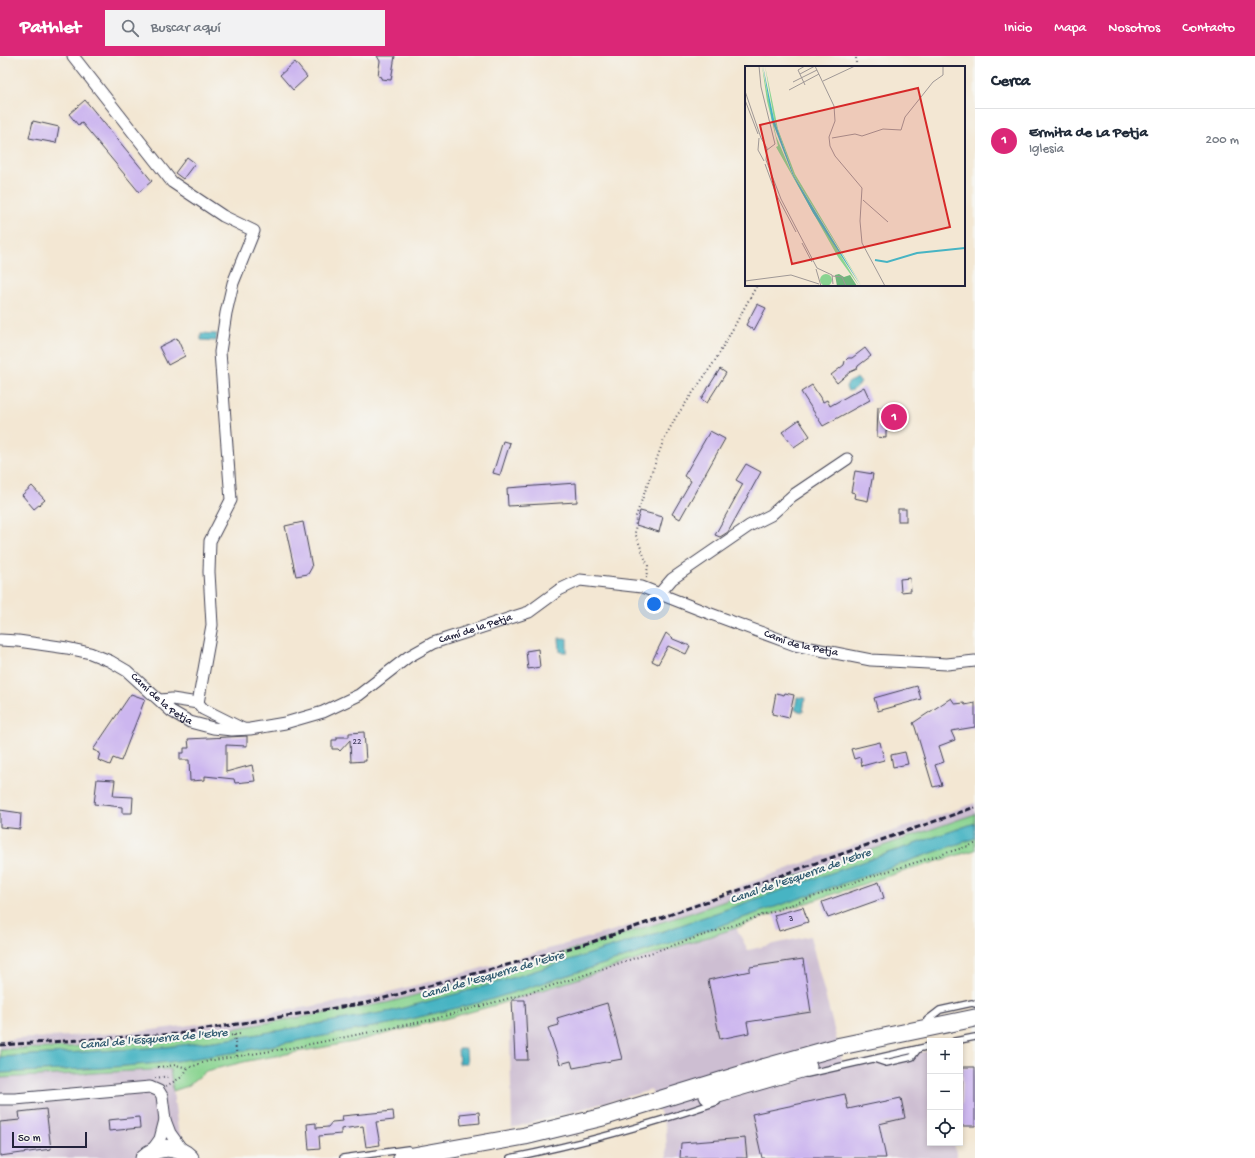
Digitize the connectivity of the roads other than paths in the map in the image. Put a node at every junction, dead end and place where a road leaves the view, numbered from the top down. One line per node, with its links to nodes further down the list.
1 (73, 56): 7 (street)
2 (847, 459): 3 (street)
3 (660, 593): 5 (street, Camí de la Petja); 8 (street, Camí de la Petja)
4 (0, 640): 6 (street, Camí de la Petja)
5 (975, 661)
6 (160, 700): 7 (street); 8 (street, Camí de la Petja)
7 (198, 703): 8 (street)
8 (244, 729)
9 (975, 1004): 12 (lane)
10 (941, 1017): 12 (lane)
11 (975, 1018): 24 (main road)
12 (927, 1020): 13 (lane)
13 (920, 1022)
14 (975, 1029): 28 (main road)
15 (975, 1037): 16 (lane)
16 (963, 1039)
17 (927, 1047): 18 (lane)
18 (804, 1075)
19 (797, 1077): 20 (lane)
20 (754, 1089)
21 (0, 1099): 23 (street)
22 (725, 1099): 29 (lane)
23 (165, 1120): 25 (street); 26 (street)
24 (407, 1153): 27 (lane)
25 (147, 1156): 26 (main road)
26 (188, 1156)
27 (343, 1158)
28 (466, 1158)
29 (510, 1158)

